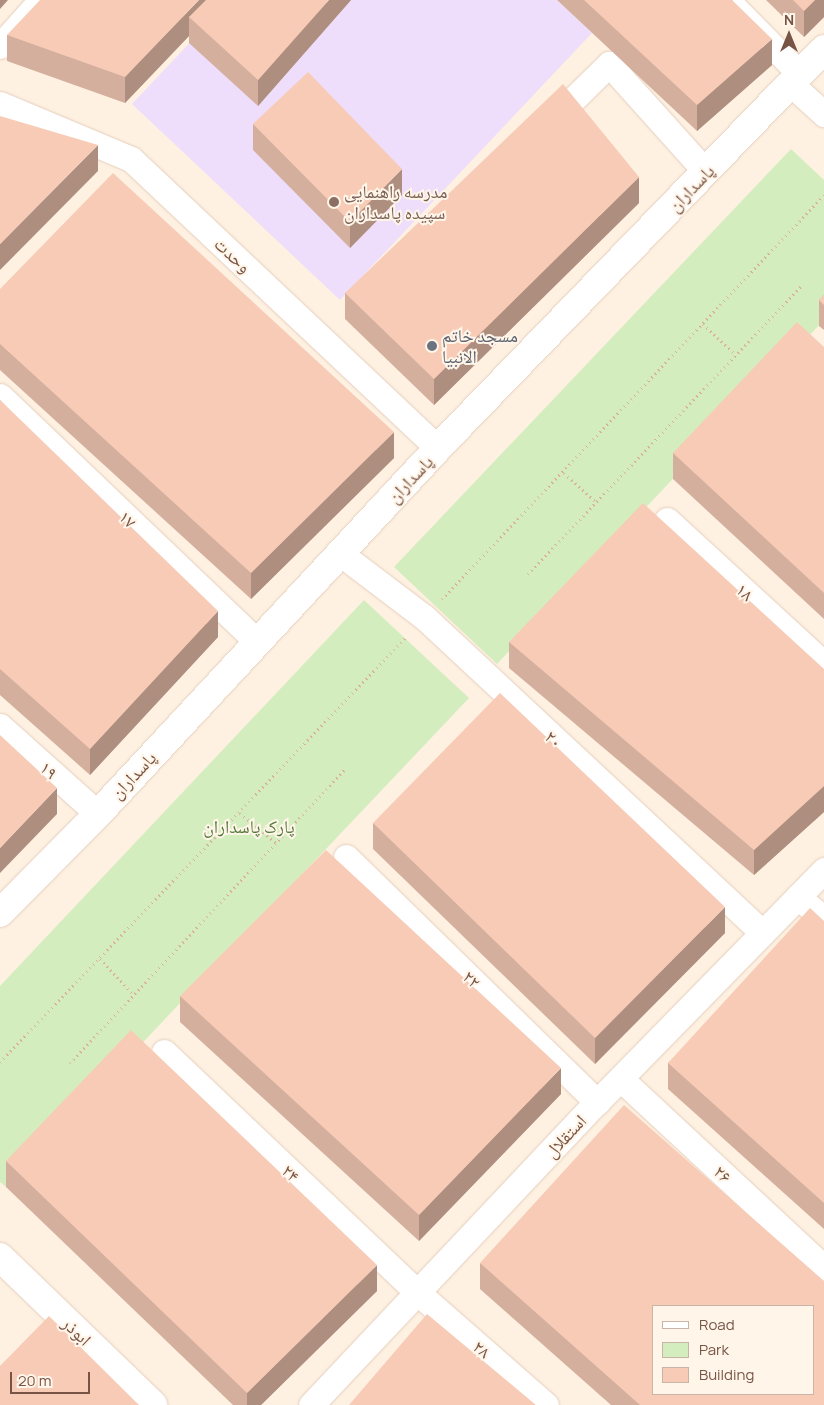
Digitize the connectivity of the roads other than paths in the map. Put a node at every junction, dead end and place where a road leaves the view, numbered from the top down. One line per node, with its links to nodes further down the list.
1 (41, 0): 3 (street)
2 (727, 0): 5 (street)
3 (0, 46)
4 (824, 49): 5 (street, پاسداران)
5 (796, 79): 7 (street); 9 (street, پاسداران)
6 (0, 104): 11 (street, وحدت)
7 (824, 114)
8 (535, 137): 9 (street)
9 (706, 172): 11 (street, پاسداران)
10 (0, 396): 14 (street, ۱۷)
11 (438, 448): 13 (street, پاسداران)
12 (667, 520): 15 (street, ۱۸)
13 (341, 554): 14 (street, پاسداران); 23 (street, ۲۰)
14 (256, 642): 17 (street, پاسداران)
15 (824, 664)
16 (0, 726): 17 (street, ۱۹)
17 (98, 814): 21 (street, پاسداران)
18 (346, 857): 26 (street, ۲۲)
19 (824, 870): 20 (street, استقلال)
20 (798, 897): 22 (street); 23 (street, استقلال)
21 (0, 913)
22 (824, 920)
23 (761, 931): 25 (street, استقلال)
24 (164, 1052): 29 (street, ۲۴)
25 (622, 1080): 26 (street, استقلال); 28 (street, ۲۶)
26 (597, 1102): 29 (street, استقلال)
27 (0, 1257): 30 (street, ابوذر)
28 (824, 1268)
29 (418, 1294): 33 (street, استقلال); 34 (street, ۲۸)
30 (55, 1310): 31 (street); 32 (street, ابوذر)
31 (36, 1330)
32 (153, 1405)
33 (311, 1405)
34 (546, 1405)

